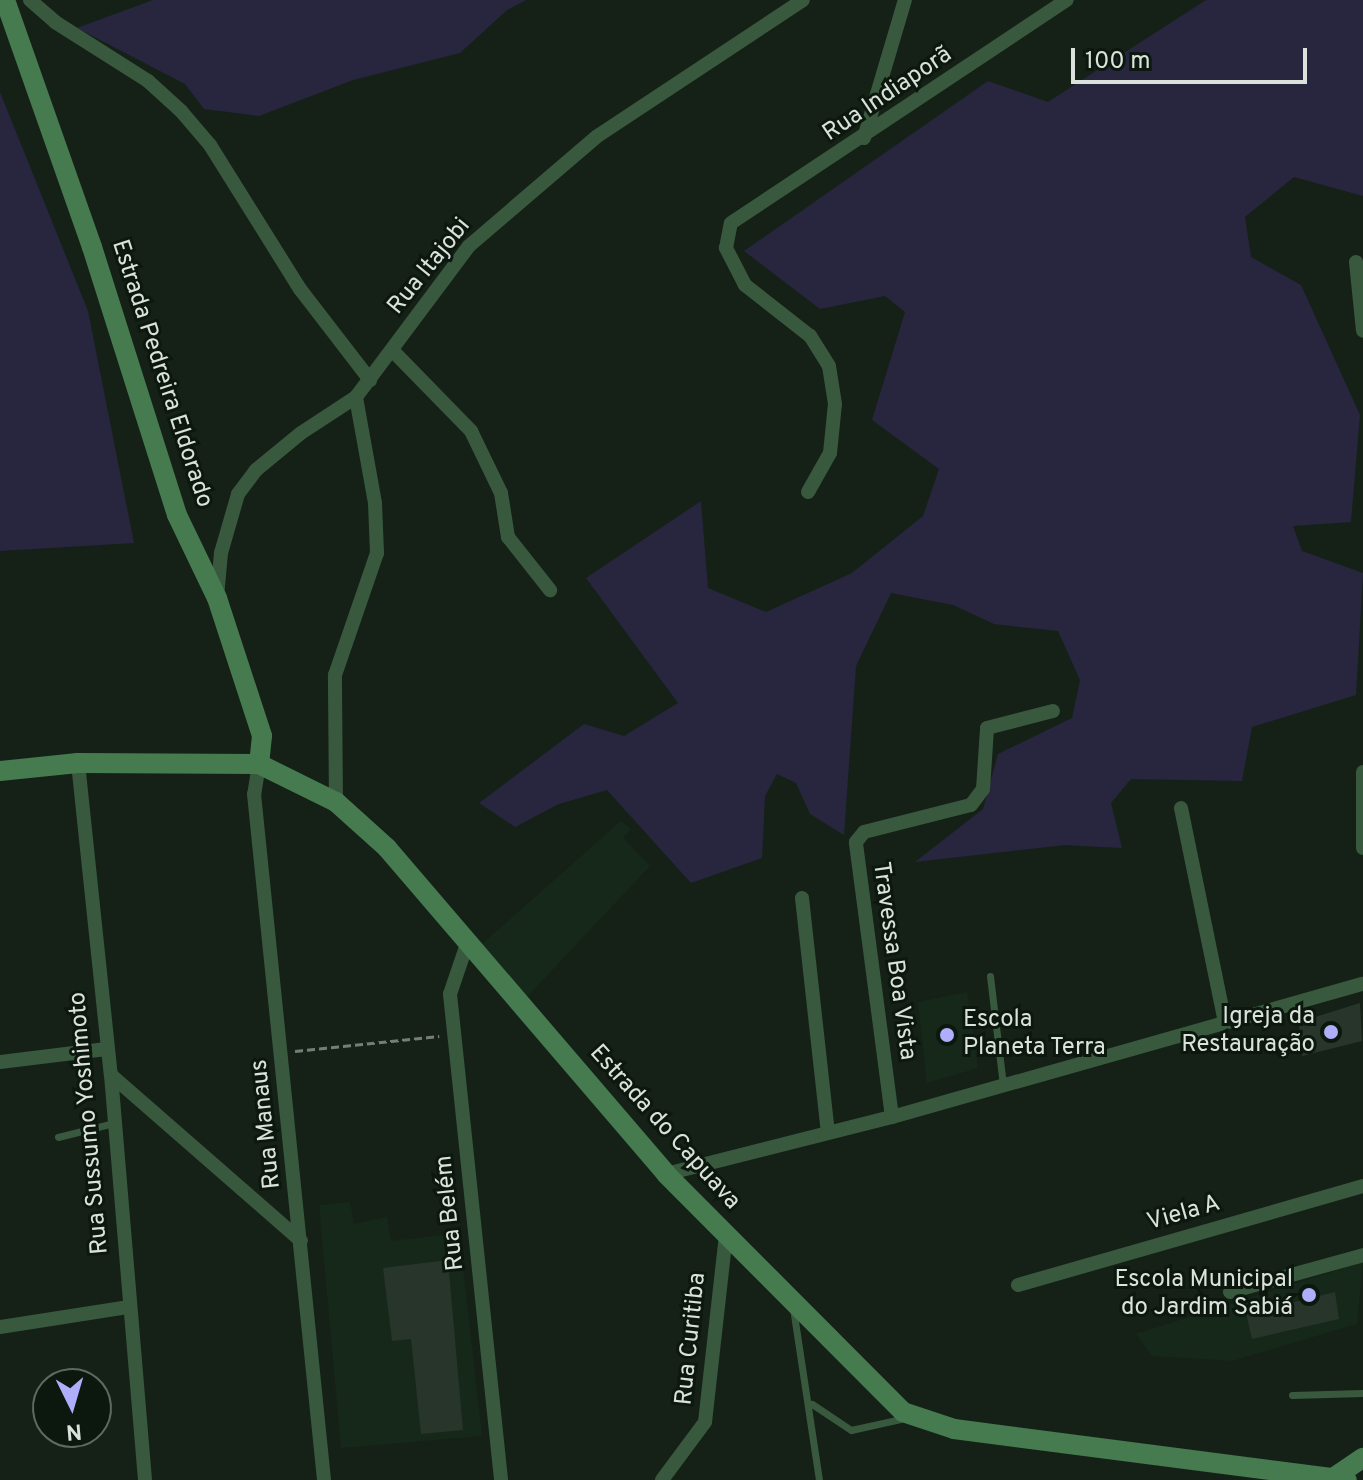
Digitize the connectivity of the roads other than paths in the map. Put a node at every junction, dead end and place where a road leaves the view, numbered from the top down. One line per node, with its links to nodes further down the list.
1 (5, 0): 14 (street, Estrada Pedreira Eldorado)
2 (30, 0): 10 (street)
3 (803, 0): 9 (street, Rua Itajobi)
4 (905, 0): 6 (street)
5 (1067, 0): 6 (street, Rua Indiaporã)
6 (864, 138): 12 (street, Rua Indiaporã)
7 (1356, 262): 8 (street)
8 (1363, 331)
9 (393, 351): 10 (street, Rua Itajobi); 13 (street)
10 (370, 380): 11 (street, Rua Itajobi)
11 (356, 397): 14 (street, Rua Itajobi); 20 (street)
12 (808, 492)
13 (550, 590)
14 (217, 598): 17 (street, Estrada Pedreira Eldorado)
15 (1053, 711): 32 (street, Travessa Boa Vista)
16 (78, 763): 17 (street, Estrada do Capuava); 18 (street, Estrada do Capuava); 28 (street, Rua Sussumo Yoshimoto)
17 (259, 764): 20 (street, Estrada do Capuava); 39 (street, Rua Manaus)
18 (0, 771)
19 (1363, 772): 22 (street)
20 (336, 802): 24 (street, Estrada do Capuava)
21 (1181, 808): 27 (street)
22 (1363, 848)
23 (802, 898): 34 (street)
24 (467, 944): 36 (street, Estrada do Capuava); 54 (street, Rua Belém)
25 (990, 976): 31 (lane)
26 (1363, 984): 27 (street)
27 (1225, 1023): 31 (street)
28 (106, 1049): 29 (street); 30 (street, Rua Sussumo Yoshimoto)
29 (0, 1062)
30 (111, 1075): 33 (street, Rua Sussumo Yoshimoto); 39 (street)
31 (1003, 1085): 32 (street)
32 (892, 1117): 34 (street)
33 (115, 1123): 35 (lane); 44 (street, Rua Sussumo Yoshimoto)
34 (828, 1133): 36 (street)
35 (58, 1137)
36 (666, 1174): 38 (street, Estrada do Capuava)
37 (1363, 1186): 41 (street, Viela A)
38 (726, 1236): 43 (street, Estrada do Capuava); 55 (street, Rua Curitiba)
39 (301, 1241): 53 (street, Rua Manaus)
40 (1363, 1255): 42 (street)
41 (1018, 1285)
42 (1230, 1292)
43 (792, 1303): 48 (lane); 49 (street, Estrada do Capuava)
44 (127, 1307): 45 (street); 52 (street, Rua Sussumo Yoshimoto)
45 (0, 1327)
46 (1363, 1393): 47 (lane)
47 (1292, 1395)
48 (811, 1404): 49 (lane); 56 (lane)
49 (911, 1415): 51 (street, Estrada do Capuava)
50 (1363, 1458): 51 (street)
51 (1340, 1479)
52 (145, 1480)
53 (324, 1480)
54 (501, 1480)
55 (662, 1480)
56 (819, 1480)

